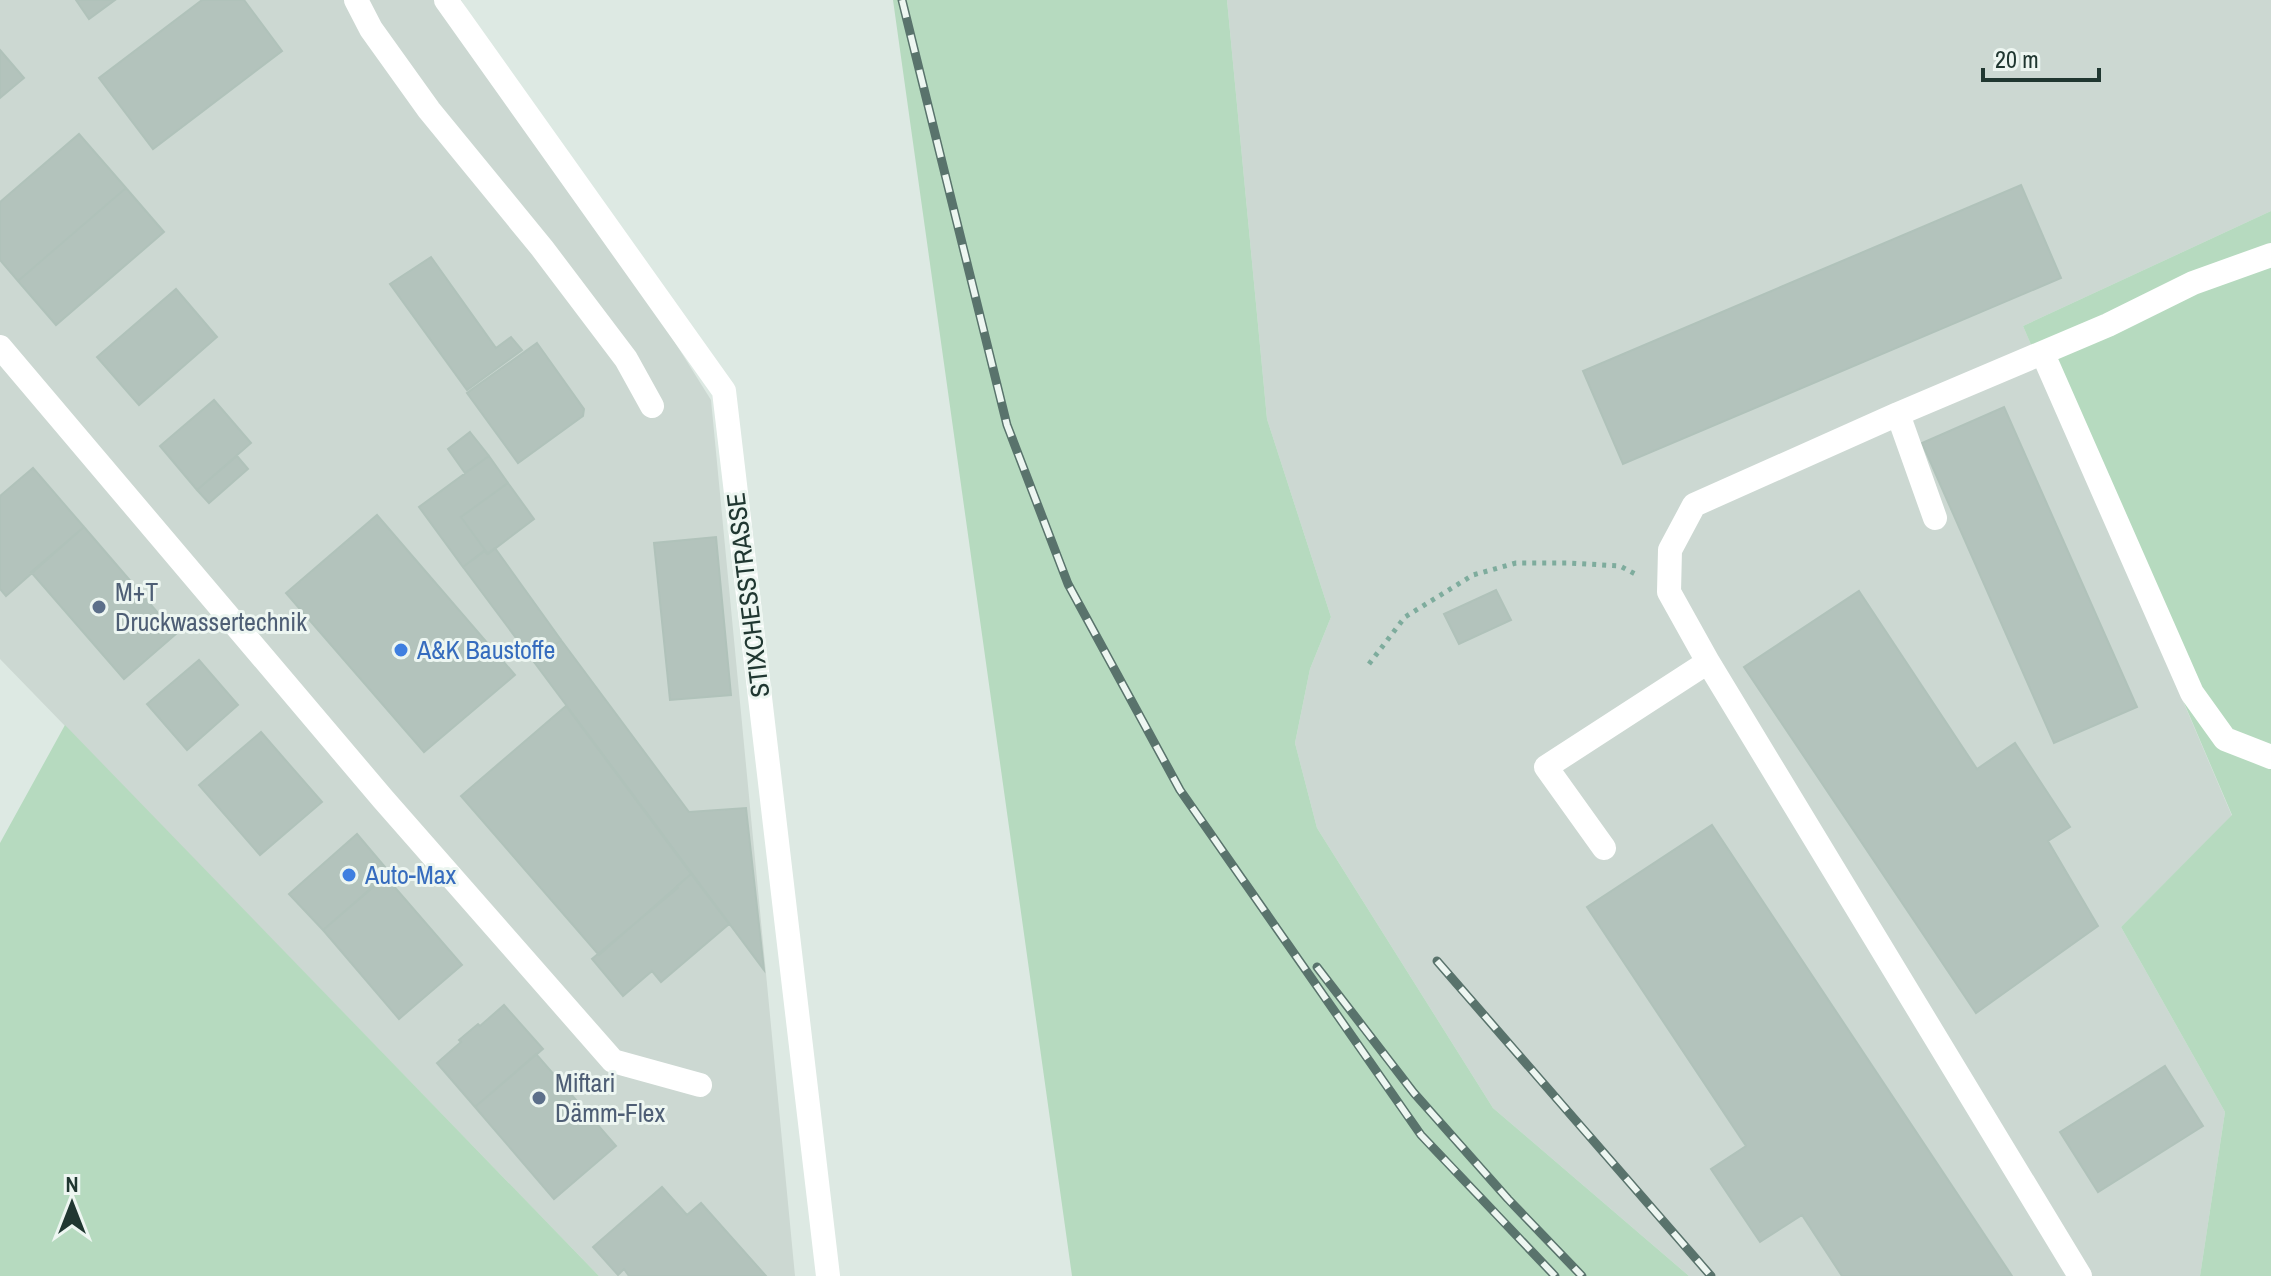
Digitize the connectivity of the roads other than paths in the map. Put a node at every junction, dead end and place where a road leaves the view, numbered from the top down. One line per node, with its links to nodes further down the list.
1 (356, 0): 6 (street)
2 (446, 0): 13 (street, STIXCHESSTRASSE)
3 (2271, 255): 5 (street)
4 (0, 347): 12 (street)
5 (2043, 354): 7 (street); 10 (street)
6 (652, 406)
7 (1898, 414): 8 (street); 9 (street)
8 (1935, 518)
9 (1708, 662): 11 (street); 14 (street)
10 (2271, 757)
11 (1604, 848)
12 (700, 1085)
13 (828, 1276)
14 (2080, 1276)

